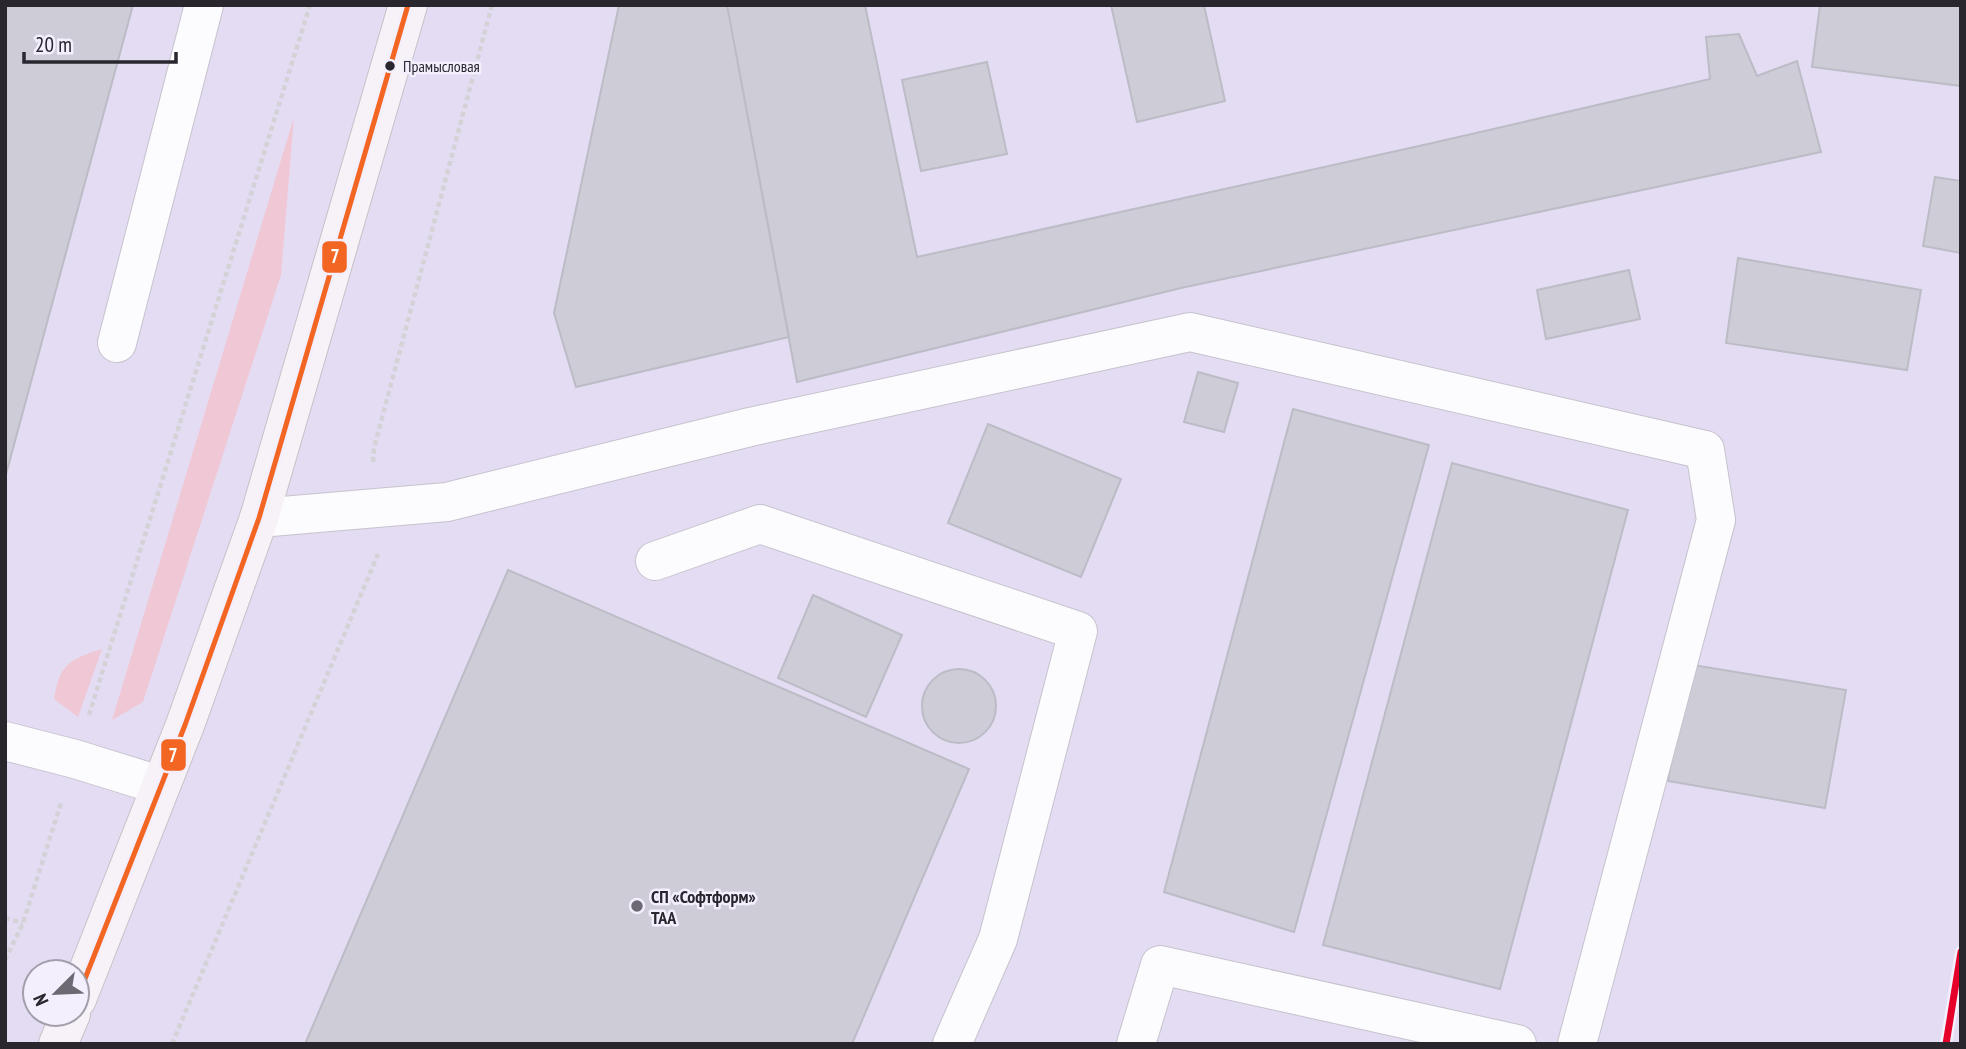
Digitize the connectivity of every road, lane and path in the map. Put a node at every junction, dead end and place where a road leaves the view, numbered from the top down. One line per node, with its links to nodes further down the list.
1 (204, 5): 4 (lane)
2 (310, 5): 8 (path)
3 (408, 5): 5 (main road)
4 (117, 343)
5 (259, 518): 9 (main road); 17 (lane)
6 (655, 561): 14 (lane)
7 (5, 741): 8 (lane)
8 (75, 759): 9 (lane); 11 (path)
9 (159, 785): 13 (main road)
10 (5, 918): 11 (path)
11 (23, 923): 12 (path)
12 (5, 960)
13 (91, 967)
14 (952, 1044)
15 (1136, 1044): 16 (lane)
16 (1517, 1044)
17 (1577, 1044)

